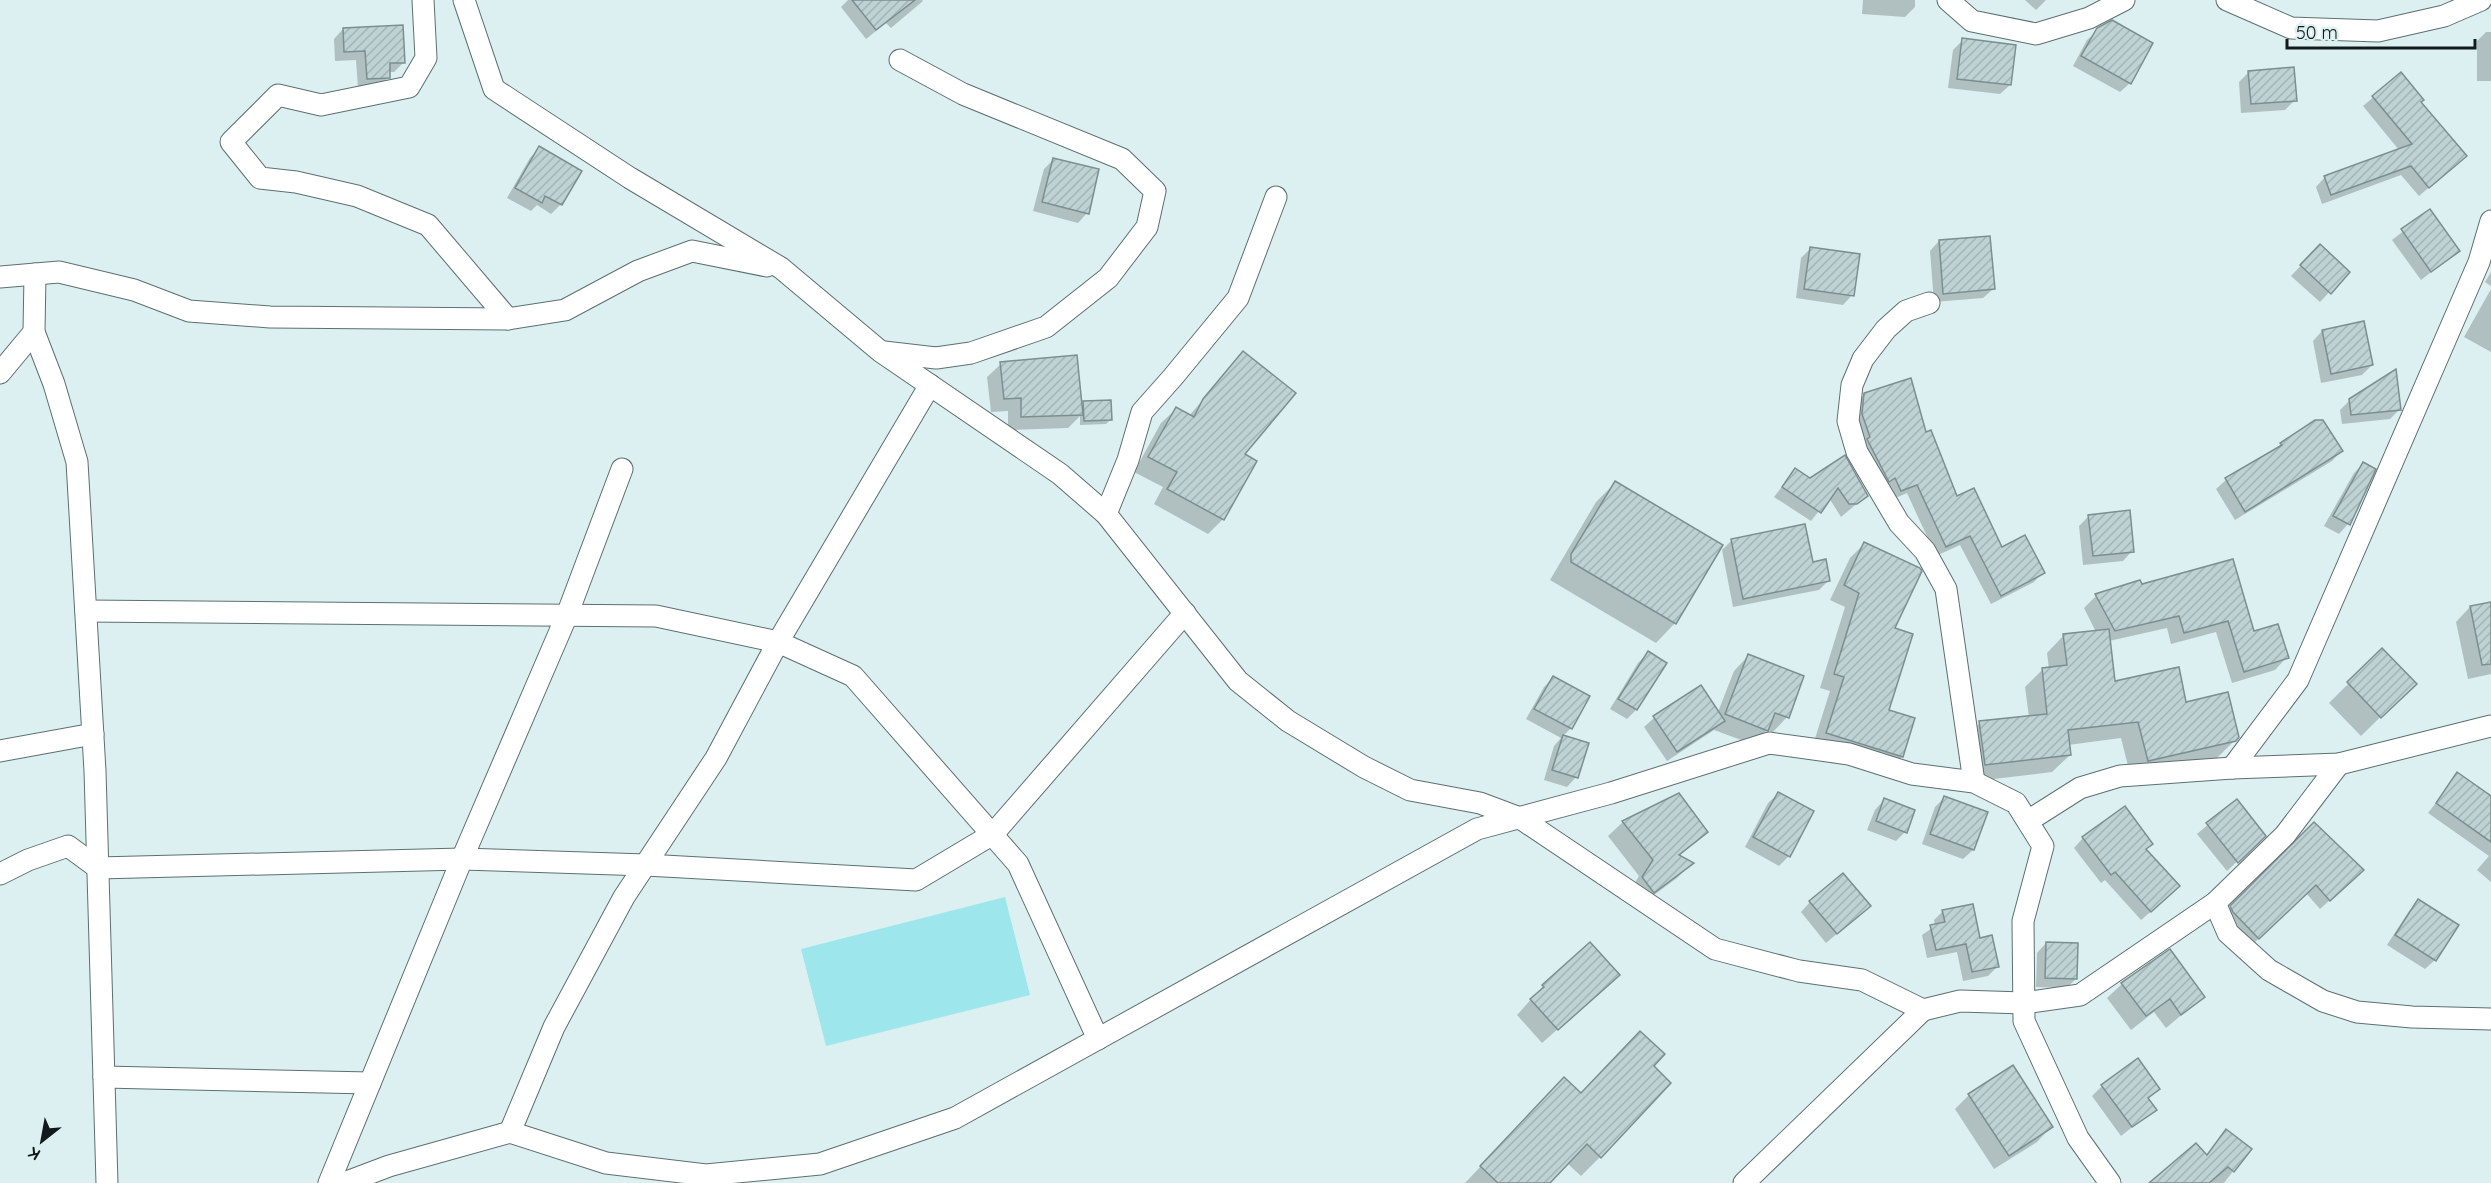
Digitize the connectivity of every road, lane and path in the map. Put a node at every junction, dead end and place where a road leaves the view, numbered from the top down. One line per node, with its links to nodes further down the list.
1 (423, 0): 14 (street)
2 (464, 0): 10 (street)
3 (1948, 0): 4 (street)
4 (2124, 0)
5 (2227, 0): 6 (street)
6 (2481, 0)
7 (900, 60): 16 (street)
8 (1276, 197): 20 (street)
9 (2491, 221): 29 (street)
10 (781, 268): 14 (street); 16 (street)
11 (35, 274): 12 (street); 14 (street); 15 (street)
12 (0, 277)
13 (1929, 303): 30 (street)
14 (508, 319)
15 (34, 332): 17 (street); 21 (street)
16 (880, 351): 18 (street)
17 (0, 373)
18 (930, 386): 20 (street); 24 (street)
19 (622, 469): 23 (street)
20 (1106, 514): 22 (street)
21 (86, 611): 23 (street); 26 (street)
22 (1185, 613): 31 (street); 33 (street)
23 (567, 615): 24 (street); 34 (street)
24 (778, 642): 33 (street); 35 (street)
25 (2491, 726): 28 (street)
26 (93, 735): 27 (street); 36 (street)
27 (0, 751)
28 (2339, 764): 29 (street); 38 (street)
29 (2232, 768): 32 (street)
30 (1974, 782): 31 (street); 32 (street)
31 (1520, 818): 40 (street); 42 (street)
32 (2028, 821): 39 (street)
33 (993, 834): 35 (street); 42 (street)
34 (462, 859): 35 (street); 36 (street); 44 (street)
35 (646, 865): 45 (street)
36 (98, 868): 37 (street); 43 (street)
37 (0, 874)
38 (2215, 903): 39 (street); 41 (street)
39 (2024, 1003): 40 (street); 50 (street)
40 (1923, 1010): 49 (street)
41 (2491, 1019)
42 (1098, 1038): 45 (street)
43 (104, 1077): 44 (street); 46 (street)
44 (370, 1083): 47 (street)
45 (510, 1132): 48 (street)
46 (106, 1183)
47 (329, 1183)
48 (344, 1183)
49 (1744, 1183)
50 (2110, 1183)

